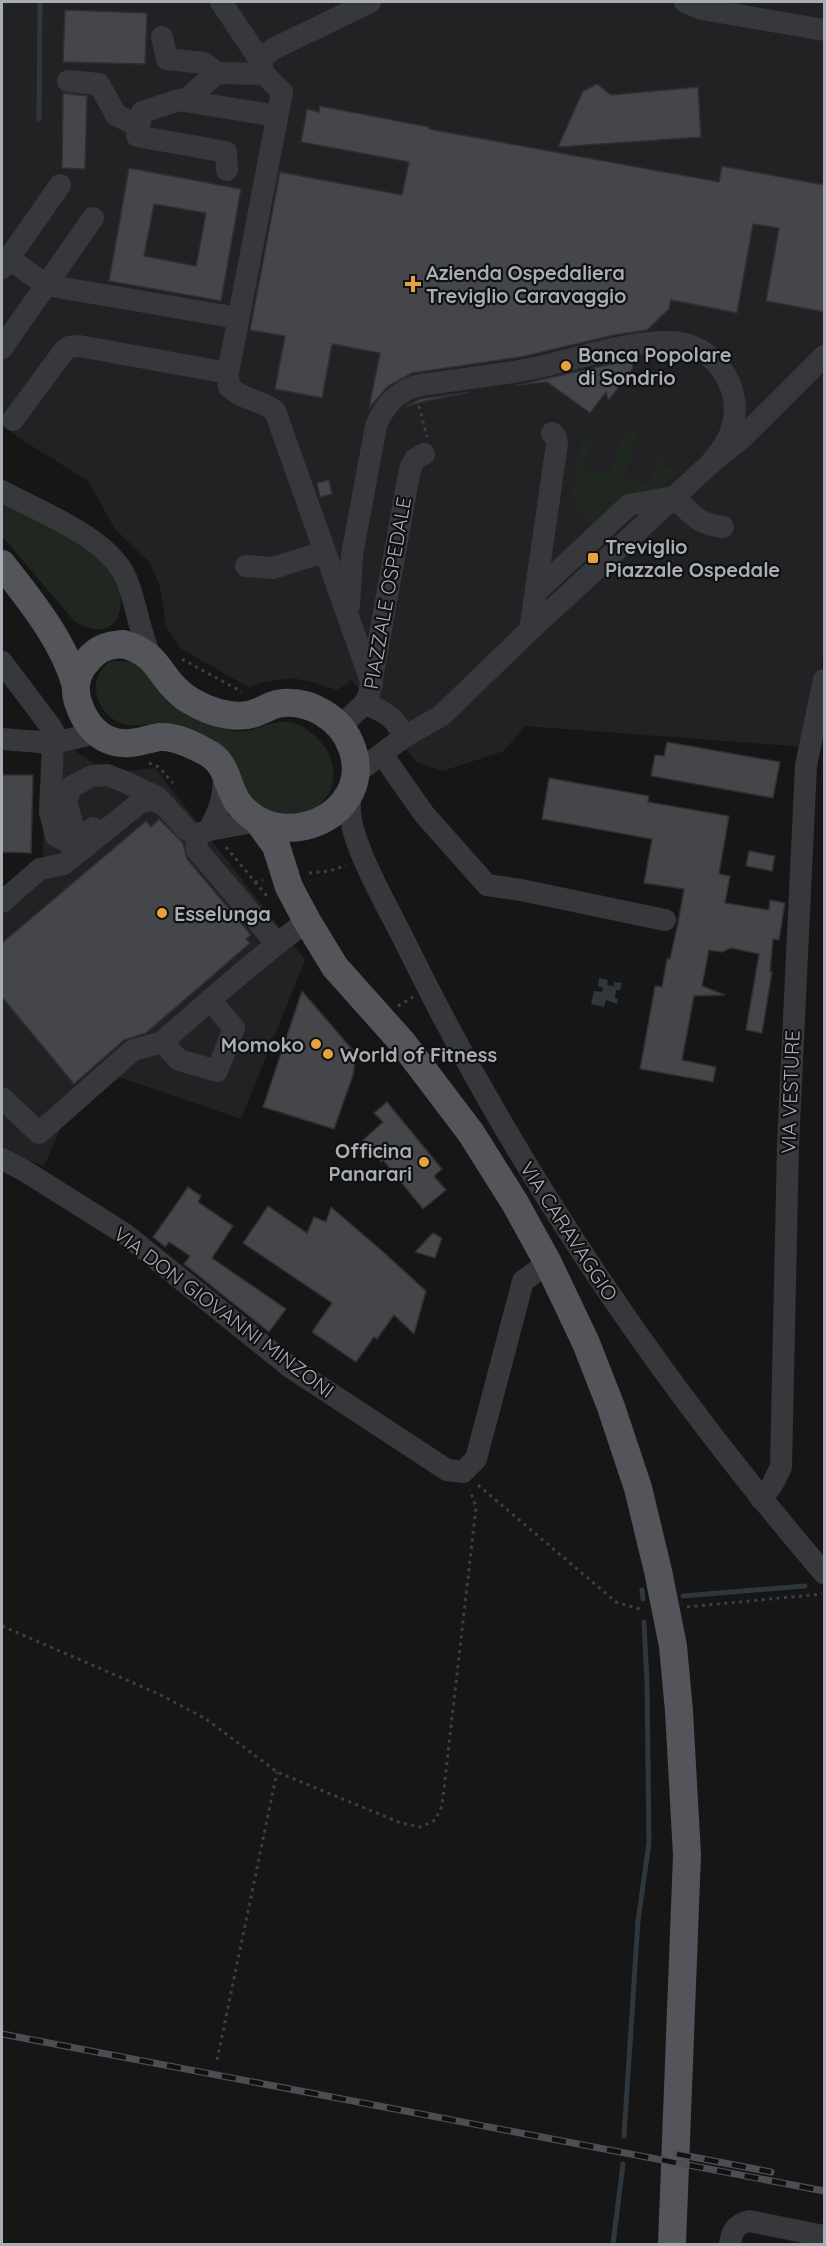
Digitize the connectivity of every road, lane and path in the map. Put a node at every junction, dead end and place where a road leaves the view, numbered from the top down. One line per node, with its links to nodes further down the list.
1 (221, 2): 6 (street)
2 (370, 2): 6 (street)
3 (684, 2): 4 (street)
4 (825, 30)
5 (162, 37): 7 (street)
6 (262, 67): 7 (street); 10 (street)
7 (217, 72): 9 (street)
8 (68, 81): 11 (street)
9 (184, 101): 10 (street); 11 (street)
10 (277, 116): 17 (street)
11 (139, 126): 12 (street)
12 (227, 170)
13 (60, 186): 15 (street)
14 (93, 218): 16 (street)
15 (5, 263): 16 (street)
16 (46, 285): 17 (street); 18 (street)
17 (238, 318): 20 (street)
18 (2, 348)
19 (825, 356): 25 (street)
20 (228, 373): 22 (street); 29 (street)
21 (414, 387): 24 (path); 25 (street); 30 (street)
22 (13, 420)
23 (552, 432): 33 (street)
24 (426, 448): 44 (street, PIAZZALE OSPEDALE)
25 (710, 464): 27 (street)
26 (2, 491): 35 (street)
27 (675, 496): 28 (street); 33 (street); 36 (street)
28 (723, 527)
29 (324, 554): 30 (street); 32 (street); 37 (street)
30 (352, 555): 37 (street)
31 (2, 564): 34 (main road, VIA CARAVAGGIO)
32 (246, 566)
33 (536, 592): 36 (street)
34 (25, 593): 38 (main road, VIA CARAVAGGIO); 43 (main road, VIA CARAVAGGIO)
35 (132, 594): 38 (street); 40 (street)
36 (530, 630): 47 (street)
37 (352, 632): 44 (street)
38 (109, 646): 40 (main road, VIA CARAVAGGIO); 43 (main road)
39 (179, 656): 45 (path)
40 (151, 658): 46 (main road, VIA CARAVAGGIO)
41 (2, 662): 48 (street)
42 (825, 680): 70 (street, VIA VESTURE)
43 (77, 692): 48 (street); 49 (main road, VIA CARAVAGGIO)
44 (368, 694): 46 (street, PIAZZALE OSPEDALE); 47 (street)
45 (247, 695)
46 (340, 728): 53 (main road, VIA CARAVAGGIO)
47 (404, 737): 51 (street)
48 (50, 738): 49 (street); 50 (street); 54 (street)
49 (104, 738): 52 (main road)
50 (2, 739)
51 (382, 754): 53 (street); 62 (street)
52 (221, 765): 56 (main road, VIA CARAVAGGIO); 58 (street)
53 (353, 782): 57 (main road, VIA CARAVAGGIO); 59 (street, VIA CARAVAGGIO)
54 (125, 793): 55 (street); 55 (street)
55 (164, 803): 58 (street); 60 (street)
56 (258, 821): 57 (main road, VIA CARAVAGGIO); 58 (street); 61 (main road, VIA CARAVAGGIO)
57 (318, 822): 59 (street, VIA CARAVAGGIO); 61 (main road, VIA CARAVAGGIO)
58 (202, 833): 63 (street)
59 (363, 856): 70 (street, VIA CARAVAGGIO)
60 (2, 902)
61 (306, 920): 63 (street); 68 (main road, VIA CARAVAGGIO)
62 (665, 920)
63 (277, 944): 64 (street)
64 (210, 1000): 65 (street); 65 (street)
65 (162, 1042): 66 (street)
66 (2, 1098)
67 (2, 1159): 69 (street, VIA DON GIOVANNI MINZONI)
68 (548, 1263): 69 (street); 78 (main road, VIA CARAVAGGIO)
69 (463, 1472): 73 (path); 75 (path)
70 (761, 1499): 71 (street, VIA CARAVAGGIO)
71 (823, 1584): 72 (path)
72 (682, 1607)
73 (649, 1612)
74 (2, 1626): 75 (path)
75 (277, 1772): 76 (path)
76 (218, 2060)
77 (825, 2236): 79 (street)
78 (672, 2244)
79 (730, 2244)

